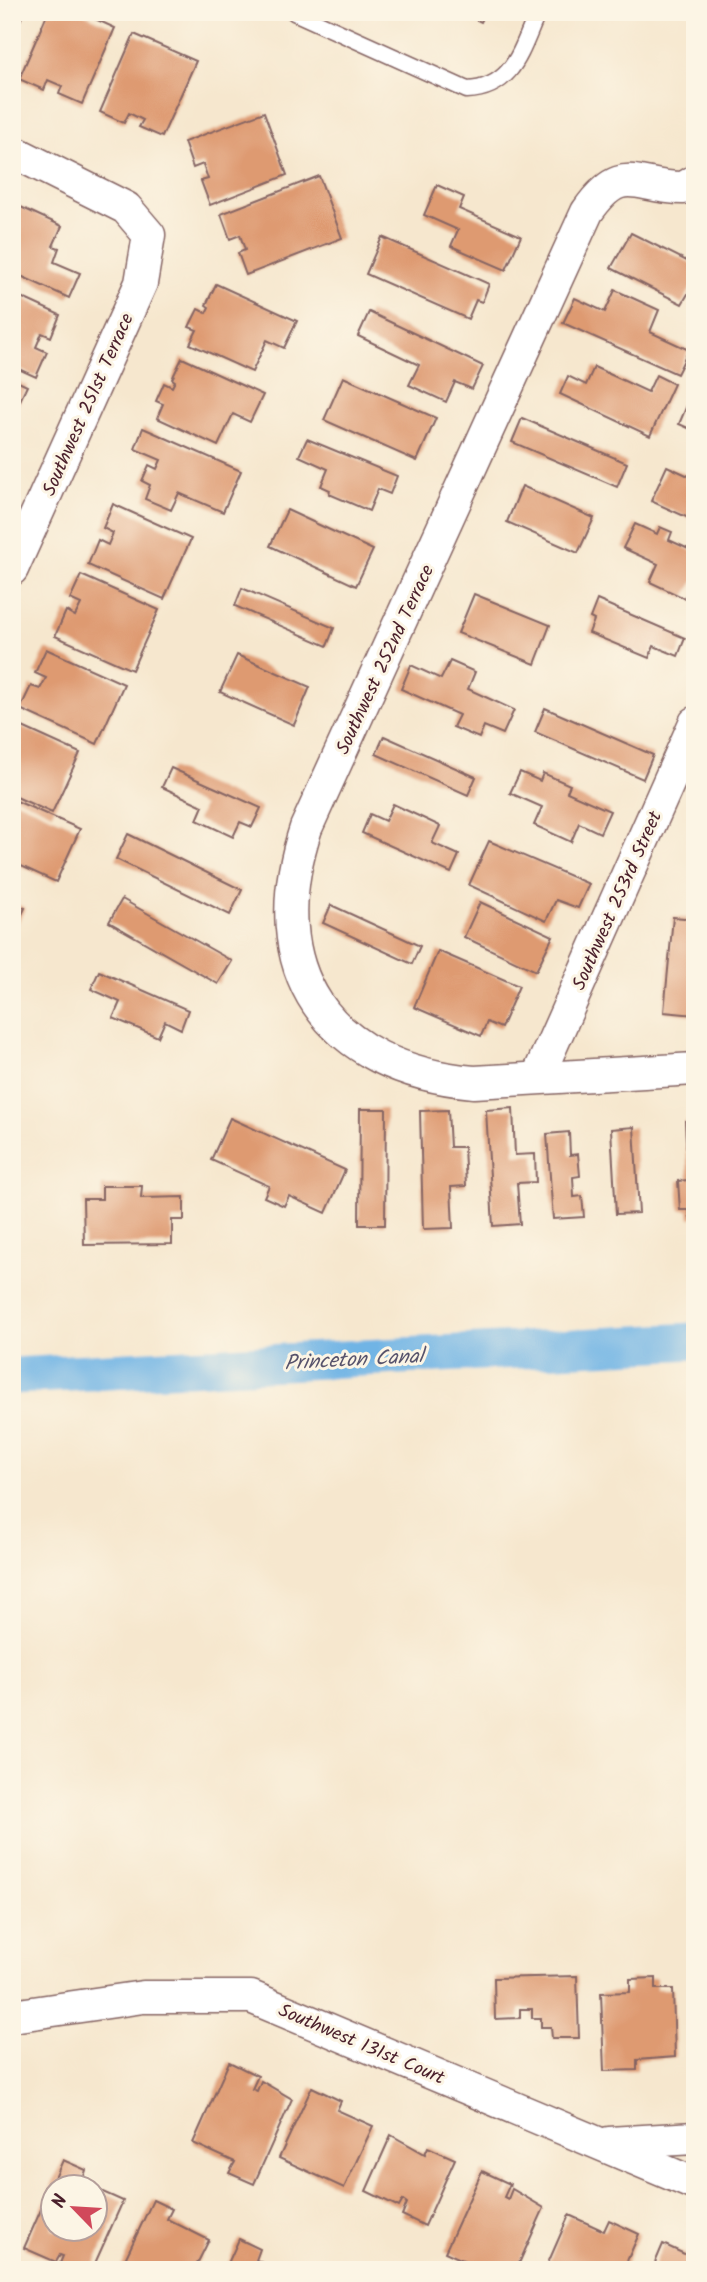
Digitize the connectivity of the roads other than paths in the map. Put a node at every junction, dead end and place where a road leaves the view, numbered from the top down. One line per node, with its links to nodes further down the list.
1 (294, 12): 2 (lane)
2 (538, 12)
3 (12, 151): 5 (street, Southwest 251st Terrace)
4 (695, 181): 8 (street, Southwest 252nd Terrace)
5 (12, 569)
6 (695, 723): 8 (street, Southwest 253rd Street)
7 (695, 1069): 8 (street, Southwest 252nd Terrace)
8 (538, 1076)
9 (12, 2017): 11 (street, Southwest 131st Court)
10 (695, 2138): 11 (street)
11 (604, 2143): 12 (street, Southwest 131st Court)
12 (695, 2184)

